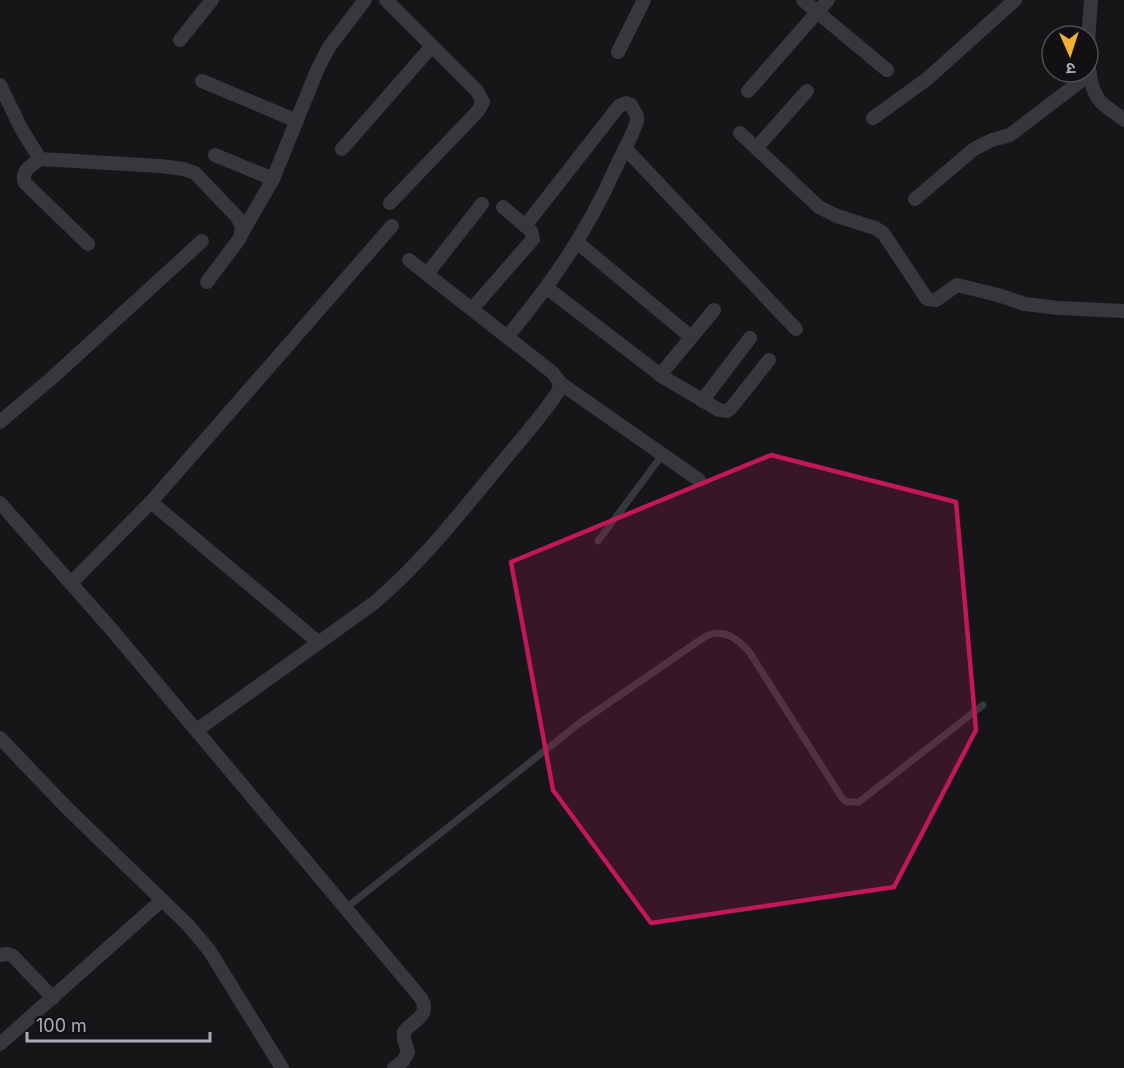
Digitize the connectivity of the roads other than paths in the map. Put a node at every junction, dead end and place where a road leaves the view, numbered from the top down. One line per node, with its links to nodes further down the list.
1 (212, 0): 11 (street)
2 (365, 0): 23 (street)
3 (386, 0): 12 (street)
4 (644, 0): 13 (street)
5 (803, 0): 9 (street)
6 (828, 0): 9 (street)
7 (1015, 0): 21 (street)
8 (1091, 0): 10 (street)
9 (818, 11): 14 (street); 19 (street)
10 (1091, 24)
11 (180, 40)
12 (432, 46): 27 (street); 32 (street)
13 (618, 52)
14 (886, 70)
15 (202, 81): 23 (street)
16 (1077, 84): 31 (street)
17 (1091, 84): 22 (street)
18 (0, 85): 29 (street)
19 (748, 91)
20 (807, 92): 25 (street)
21 (873, 118)
22 (1124, 120)
23 (297, 121): 30 (street)
24 (741, 133): 25 (street)
25 (757, 147): 47 (street)
26 (625, 148): 36 (street); 39 (street); 48 (street)
27 (342, 149)
28 (215, 155): 30 (street)
29 (40, 159): 37 (street); 40 (street)
30 (273, 179): 37 (street)
31 (915, 199)
32 (390, 203)
33 (482, 204): 42 (street)
34 (504, 207): 36 (street)
35 (392, 226): 59 (street)
36 (525, 226): 45 (street)
37 (242, 233): 43 (street)
38 (202, 241): 56 (street)
39 (578, 243): 44 (street); 50 (street)
40 (88, 244)
41 (409, 260): 42 (street)
42 (427, 274): 45 (street)
43 (207, 282)
44 (547, 288): 49 (street); 53 (street)
45 (472, 309): 49 (street)
46 (714, 309): 50 (street)
47 (1124, 311)
48 (796, 330)
49 (507, 337): 54 (street)
50 (691, 337): 53 (street)
51 (750, 338): 55 (street)
52 (769, 360): 55 (street)
53 (660, 375): 55 (street)
54 (560, 383): 57 (street); 63 (street)
55 (702, 401)
56 (0, 422)
57 (663, 454): 58 (street); 61 (lane)
58 (699, 480)
59 (151, 502): 62 (street); 63 (street)
60 (0, 504): 62 (street)
61 (598, 541)
62 (70, 583): 65 (street)
63 (318, 642): 65 (street)
64 (983, 705): 68 (lane)
65 (197, 730): 68 (street)
66 (0, 738): 67 (street)
67 (162, 900): 70 (street); 73 (street)
68 (346, 908): 74 (street)
69 (0, 955): 70 (street)
70 (53, 998): 71 (street)
71 (6, 1032): 72 (street)
72 (0, 1044)
73 (282, 1068)
74 (394, 1068)

